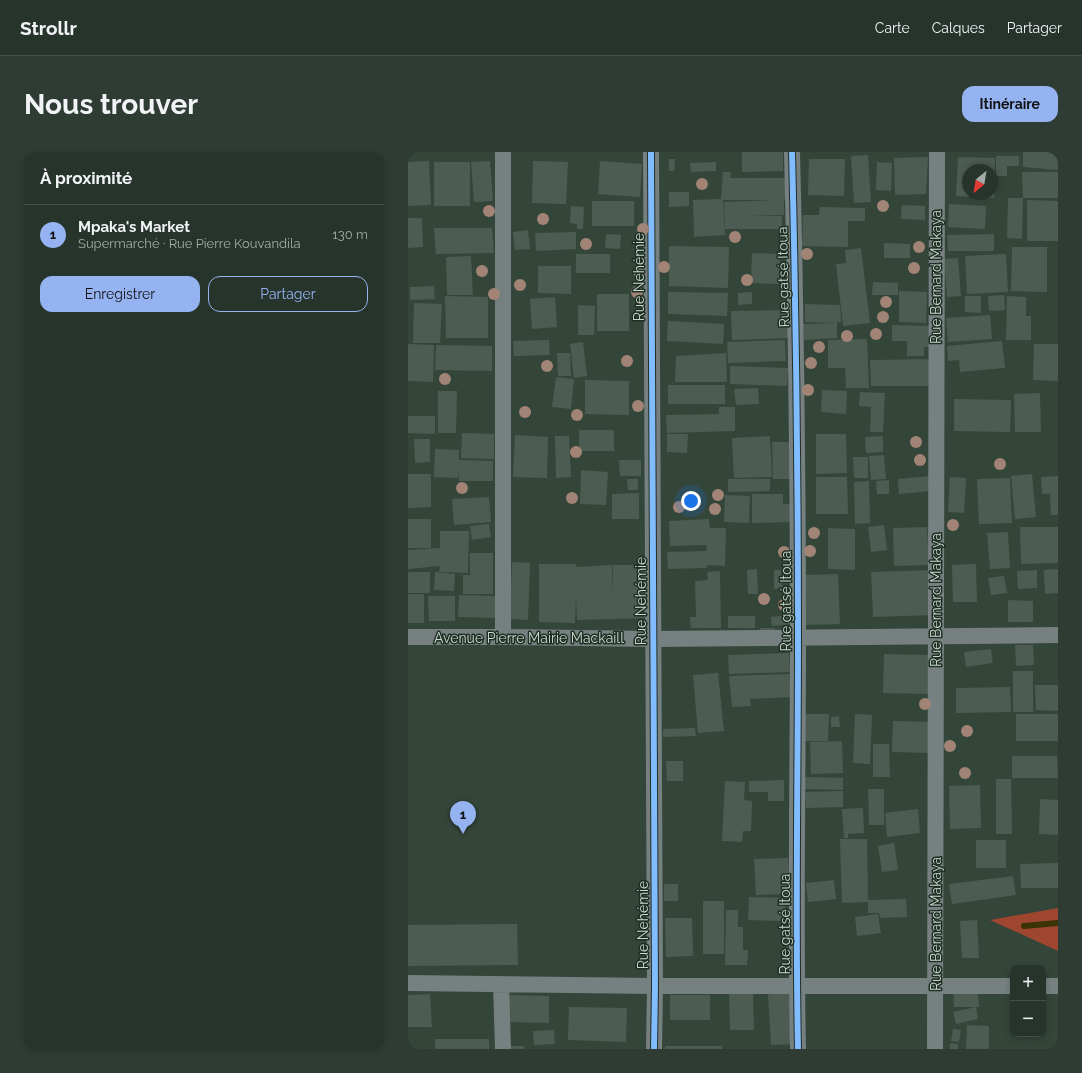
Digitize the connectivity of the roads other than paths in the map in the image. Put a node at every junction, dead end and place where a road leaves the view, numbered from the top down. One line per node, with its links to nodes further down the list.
1 (503, 152): 7 (street)
2 (651, 152): 9 (street, Rue Nehémie)
3 (792, 152): 10 (street, Rue gatsé Itoua)
4 (936, 152): 6 (street, Rue Bernard Makaya)
5 (1058, 635): 6 (street, Avenue Pierre Mairie Mackaill)
6 (936, 636): 10 (street, Avenue Pierre Mairie Mackaill); 15 (street, Rue Bernard Makaya)
7 (503, 637): 8 (street, Avenue Pierre Mairie Mackaill); 9 (street, Avenue Pierre Mairie Mackaill)
8 (408, 638)
9 (653, 638): 10 (street, Avenue Pierre Mairie Mackaill); 14 (street, Rue Nehémie)
10 (798, 638): 13 (street, Rue gatsé Itoua)
11 (408, 983): 12 (street)
12 (501, 984): 14 (street); 19 (street)
13 (797, 985): 14 (street); 15 (street); 21 (street, Rue gatsé Itoua)
14 (655, 986): 20 (street, Rue Nehémie)
15 (936, 986): 16 (street); 22 (street, Rue Bernard Makaya)
16 (1010, 986)
17 (1046, 986): 18 (street)
18 (1058, 986)
19 (503, 1049)
20 (654, 1049)
21 (798, 1049)
22 (935, 1049)

